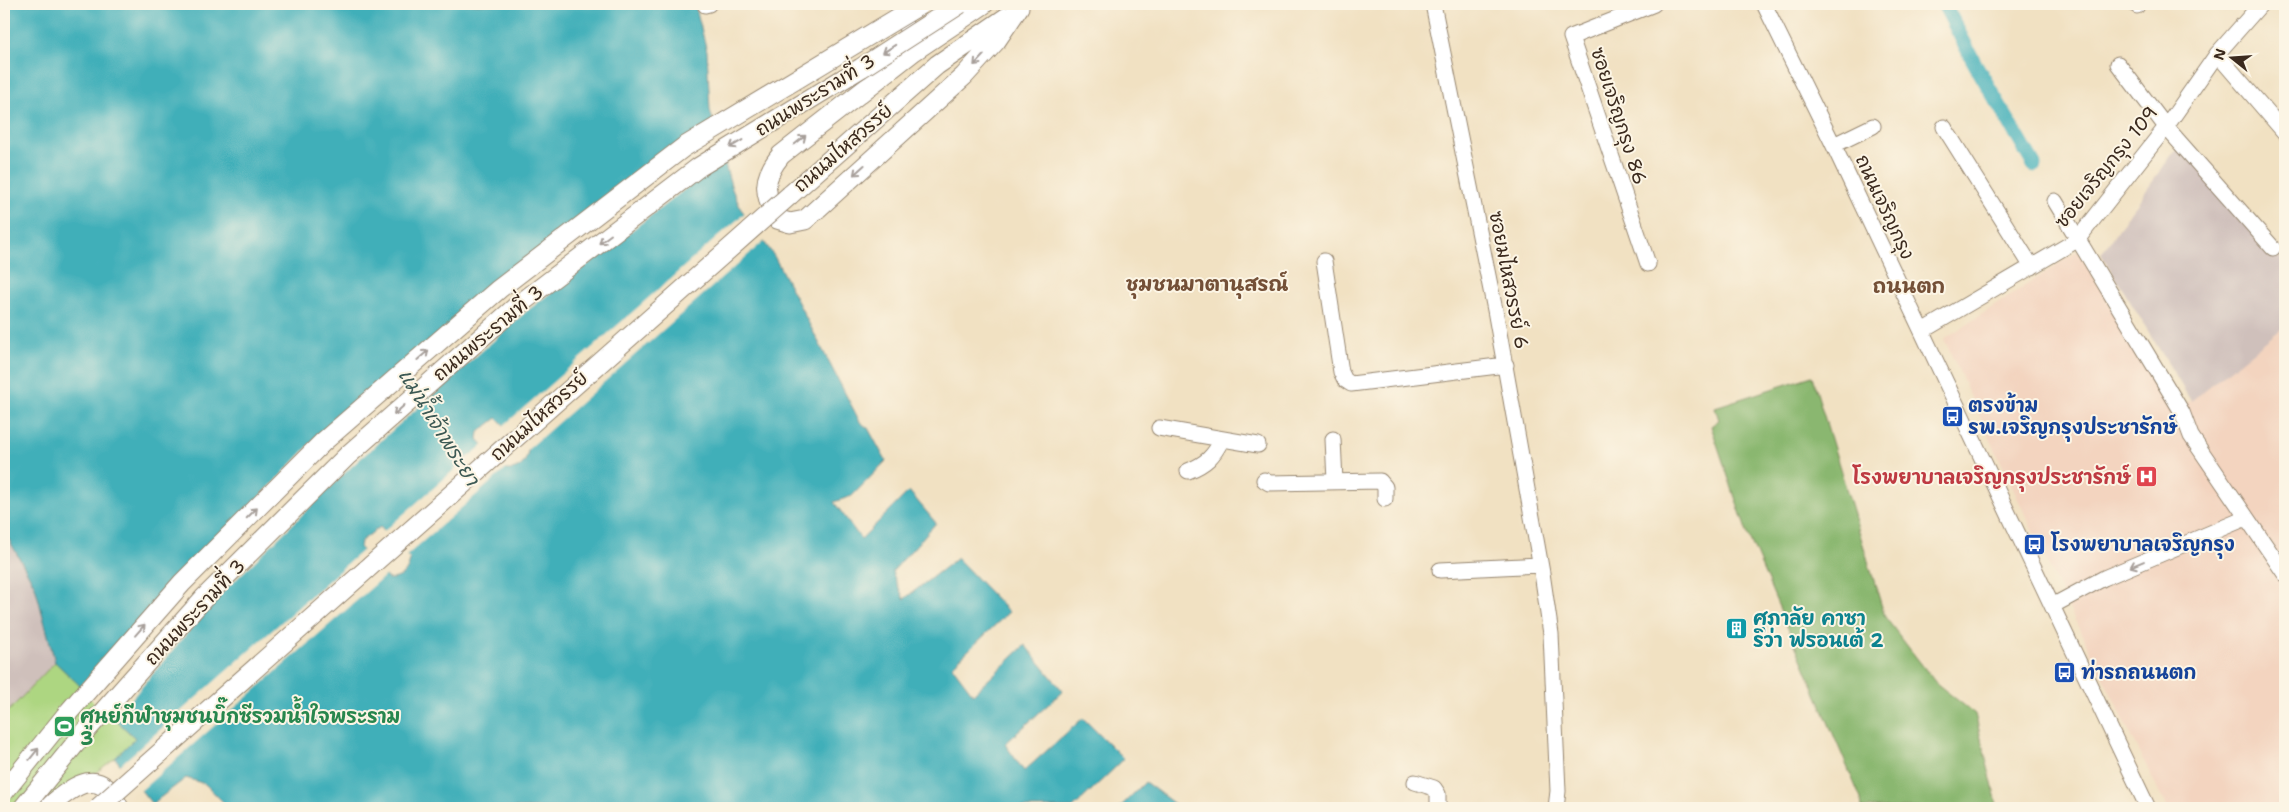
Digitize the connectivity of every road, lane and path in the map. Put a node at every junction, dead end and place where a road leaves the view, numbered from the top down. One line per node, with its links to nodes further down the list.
1 (898, 4): 10 (street)
2 (921, 4): 41 (main road, ถนนพระรามที่ 3, one-way to 2, bridge)
3 (960, 4): 42 (main road, ถนนพระรามที่ 3, one-way to 42, bridge)
4 (985, 4): 10 (main road); 13 (main road, ถนนมไหสวรรย์)
5 (1433, 4): 26 (street, ซอยมไหสวรรย์ 6)
6 (1654, 4): 23 (street, ซอยเจริญกรุง 86)
7 (1764, 4): 18 (street, ถนนเจริญกรุง)
8 (2261, 4): 11 (street, ซอยเจริญกรุง 109)
9 (1021, 6): 10 (main road, one-way to 10); 13 (main road, ถนนมไหสวรรย์)
10 (914, 51)
11 (2217, 54): 16 (street, ซอยเจริญกรุง 109); 17 (street)
12 (2118, 64): 16 (street)
13 (937, 65): 44 (main road, ถนนมไหสวรรย์, bridge)
14 (1873, 126): 18 (street)
15 (1944, 127): 24 (street)
16 (2166, 127): 20 (street, ซอยเจริญกรุง 109); 21 (street)
17 (2285, 133)
18 (1834, 145): 25 (street, ถนนเจริญกรุง)
19 (2055, 201): 20 (street)
20 (2077, 240): 24 (street, ซอยเจริญกรุง 109); 35 (street)
21 (2273, 248)
22 (1324, 261): 26 (street)
23 (1648, 264)
24 (2032, 267): 25 (street, ซอยเจริญกรุง 109)
25 (1922, 331): 39 (street, ถนนเจริญกรุง)
26 (1506, 364): 36 (street, ซอยมไหสวรรย์ 6)
27 (1159, 428): 28 (street)
28 (1222, 439): 30 (street); 31 (street)
29 (1333, 439): 33 (street)
30 (1258, 445)
31 (1188, 471)
32 (1264, 480): 33 (street)
33 (1335, 481): 34 (street)
34 (1386, 498)
35 (2246, 518): 38 (street); 39 (street, one-way to 39)
36 (1540, 565): 37 (street); 47 (street, ซอยมไหสวรรย์ 6)
37 (1440, 570)
38 (2285, 574)
39 (2052, 606): 48 (street, ถนนเจริญกรุง)
40 (1415, 782): 46 (street)
41 (4, 792)
42 (23, 808)
43 (48, 808): 45 (main road)
44 (98, 808)
45 (120, 808)
46 (1438, 808)
47 (1556, 808)
48 (2148, 808)

